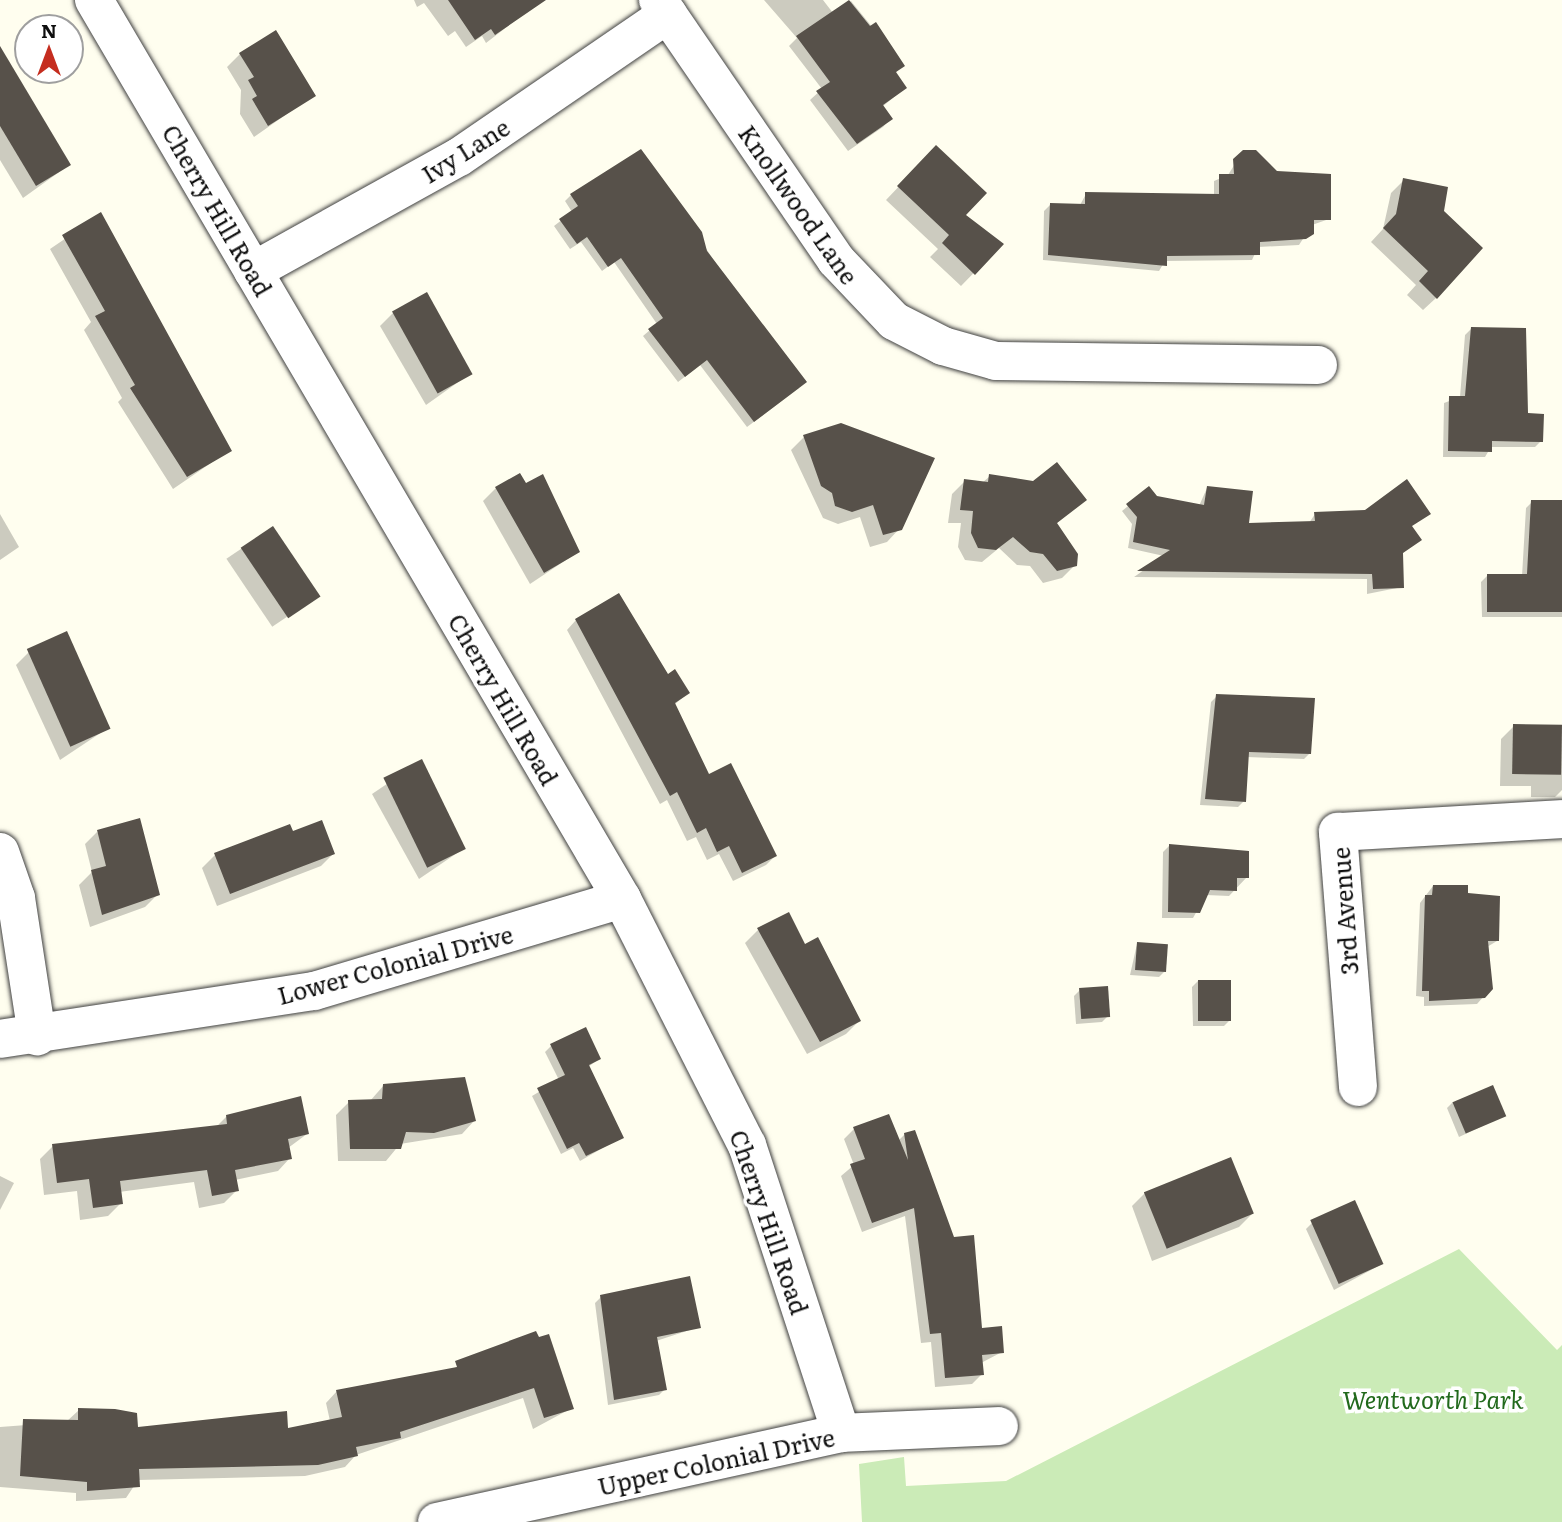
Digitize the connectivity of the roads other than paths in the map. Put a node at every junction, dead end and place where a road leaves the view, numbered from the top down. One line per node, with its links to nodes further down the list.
1 (94, 0): 3 (street, Cherry Hill Road)
2 (663, 7): 3 (street, Ivy Lane); 4 (street, Knollwood Lane)
3 (254, 271): 7 (street, Cherry Hill Road)
4 (1318, 365)
5 (1562, 819): 9 (street, 3rd Avenue)
6 (0, 852): 8 (street)
7 (622, 899): 8 (street, Lower Colonial Drive); 11 (street, Cherry Hill Road)
8 (19, 1038)
9 (1358, 1087)
10 (999, 1426): 11 (street, Upper Colonial Drive)
11 (842, 1433): 12 (street, Upper Colonial Drive)
12 (437, 1522)

